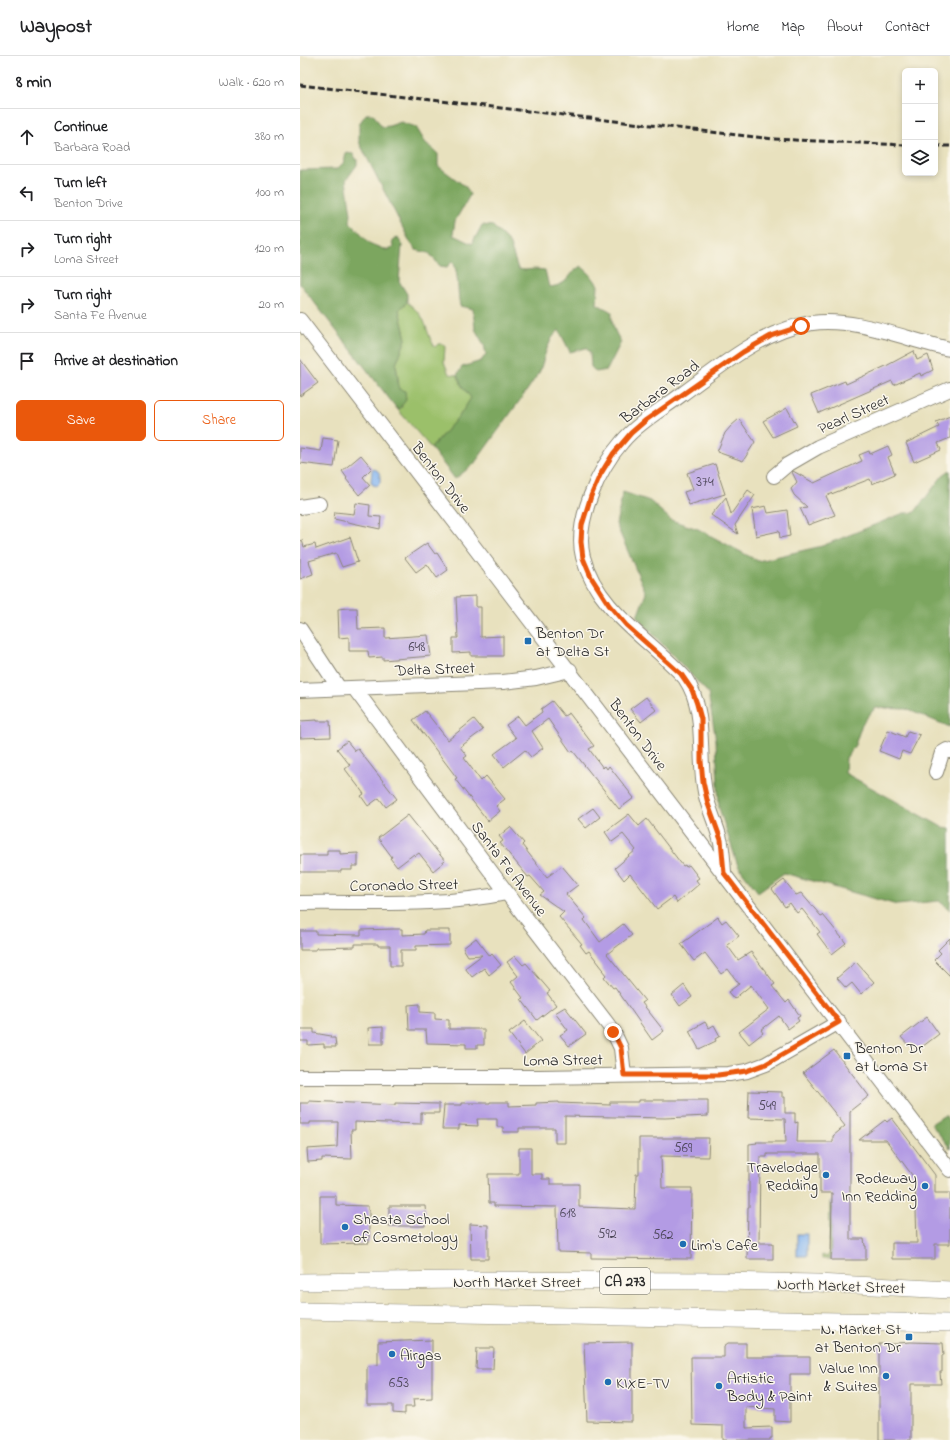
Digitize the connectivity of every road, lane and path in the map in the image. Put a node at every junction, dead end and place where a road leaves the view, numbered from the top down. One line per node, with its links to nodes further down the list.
1 (300, 320): 8 (street, Benton Drive)
2 (950, 349): 14 (street, Barbara Road)
3 (950, 389): 4 (street, Pearl Street)
4 (774, 476)
5 (319, 504): 6 (street)
6 (300, 507)
7 (300, 629): 9 (street)
8 (570, 670): 10 (street, Delta Street); 14 (street, Benton Drive)
9 (339, 688): 10 (street, Delta Street); 11 (street, Delta Street)
10 (354, 688): 15 (street, Santa Fe Avenue)
11 (300, 690)
12 (950, 751): 13 (street)
13 (936, 772)
14 (724, 873): 17 (street, Benton Drive)
15 (507, 893): 16 (street, Coronado Street); 18 (street, Santa Fe Avenue)
16 (300, 903)
17 (839, 1022): 18 (street, Loma Street); 20 (street, Benton Drive)
18 (624, 1075): 19 (street, Loma Street)
19 (300, 1077)
20 (950, 1170)
21 (300, 1282): 22 (main road, North Market Street / CA 273)
22 (950, 1290)
23 (300, 1311): 24 (main road, North Market Street / CA 273)
24 (950, 1323)

